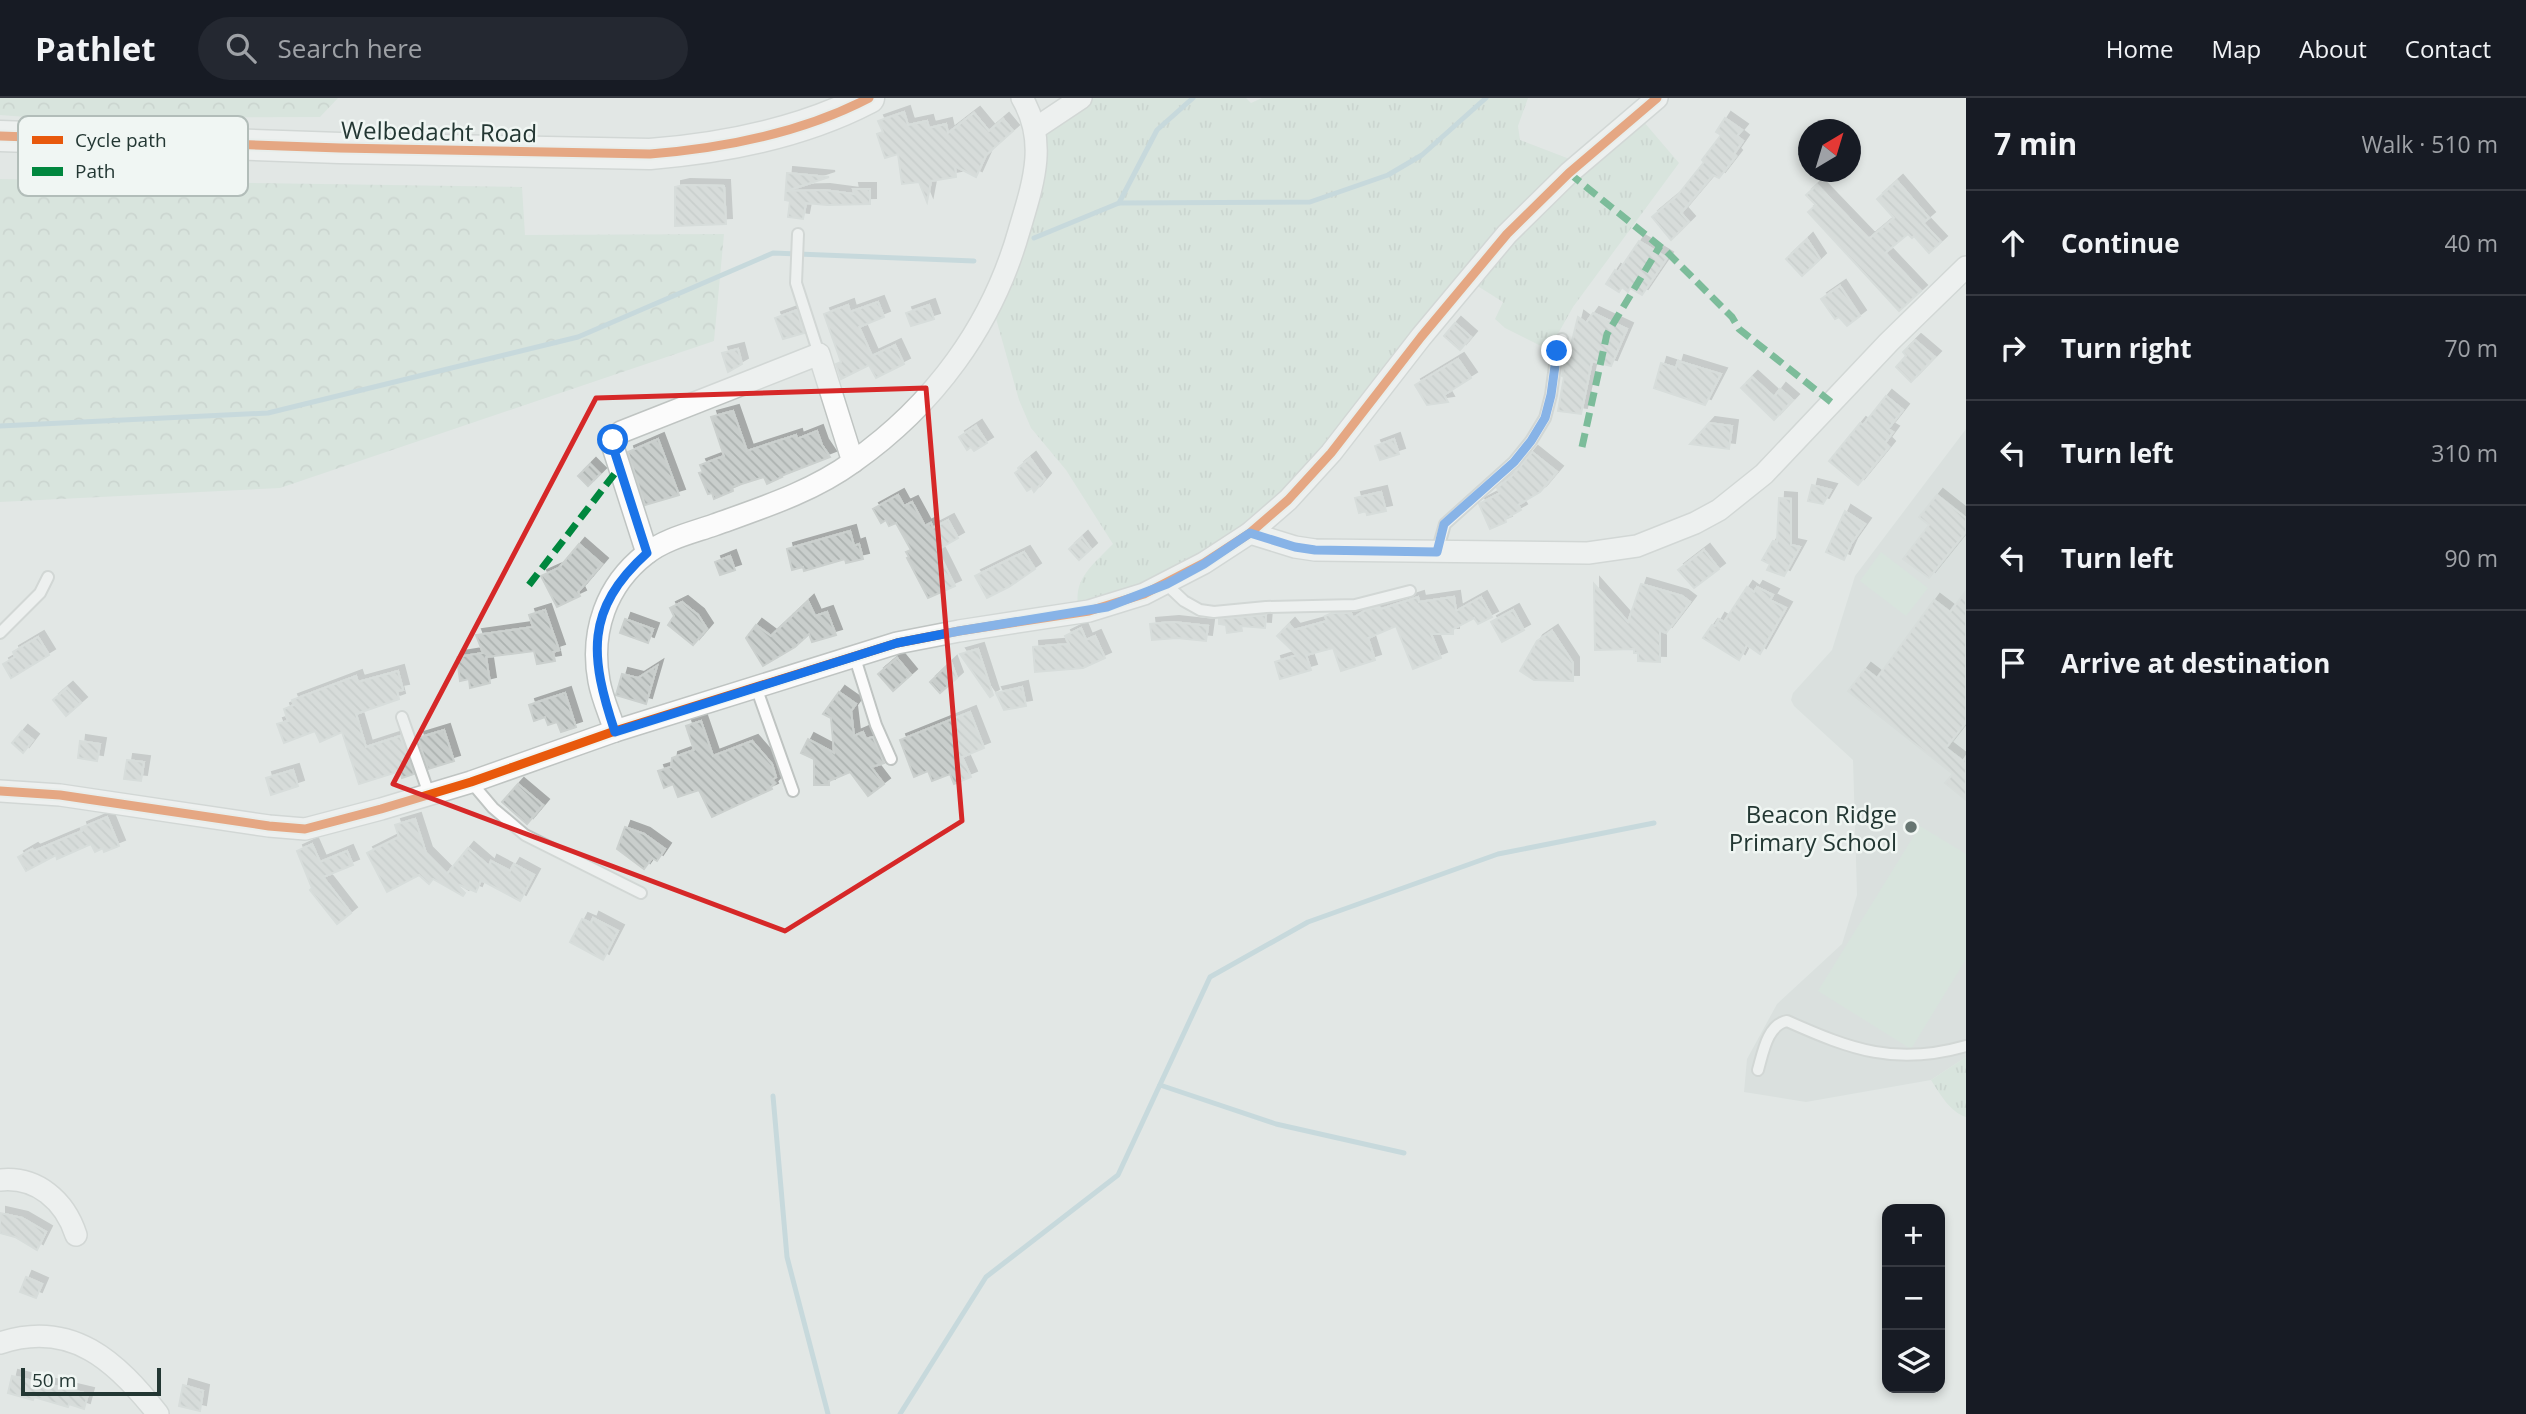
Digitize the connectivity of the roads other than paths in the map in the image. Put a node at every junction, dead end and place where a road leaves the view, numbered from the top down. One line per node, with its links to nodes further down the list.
1 (869, 98): 8 (street, Welbedacht Road)
2 (1022, 98): 5 (street)
3 (1081, 98): 5 (street)
4 (1657, 98): 14 (street)
5 (1036, 128): 13 (street)
6 (0, 136): 7 (street, Welbedacht Road)
7 (18, 137)
8 (248, 144)
9 (798, 234): 12 (lane)
10 (1966, 267): 15 (street)
11 (1562, 339): 15 (lane)
12 (818, 354): 13 (street); 16 (street)
13 (853, 463): 16 (street)
14 (1250, 533): 15 (street); 18 (street)
15 (1437, 552)
16 (647, 553): 24 (street)
17 (48, 578): 20 (lane)
18 (1167, 584): 19 (lane); 21 (street)
19 (1410, 591)
20 (0, 633)
21 (854, 655): 22 (street); 25 (lane)
22 (756, 687): 24 (street); 27 (lane)
23 (402, 717): 29 (lane)
24 (615, 732): 26 (street)
25 (891, 759)
26 (471, 782): 29 (street); 30 (lane)
27 (793, 790)
28 (0, 791): 29 (street)
29 (429, 794)
30 (641, 893)
31 (1966, 1046): 32 (lane)
32 (1758, 1070)
33 (0, 1180): 34 (street)
34 (76, 1236)
35 (0, 1343): 36 (street)
36 (158, 1414)

